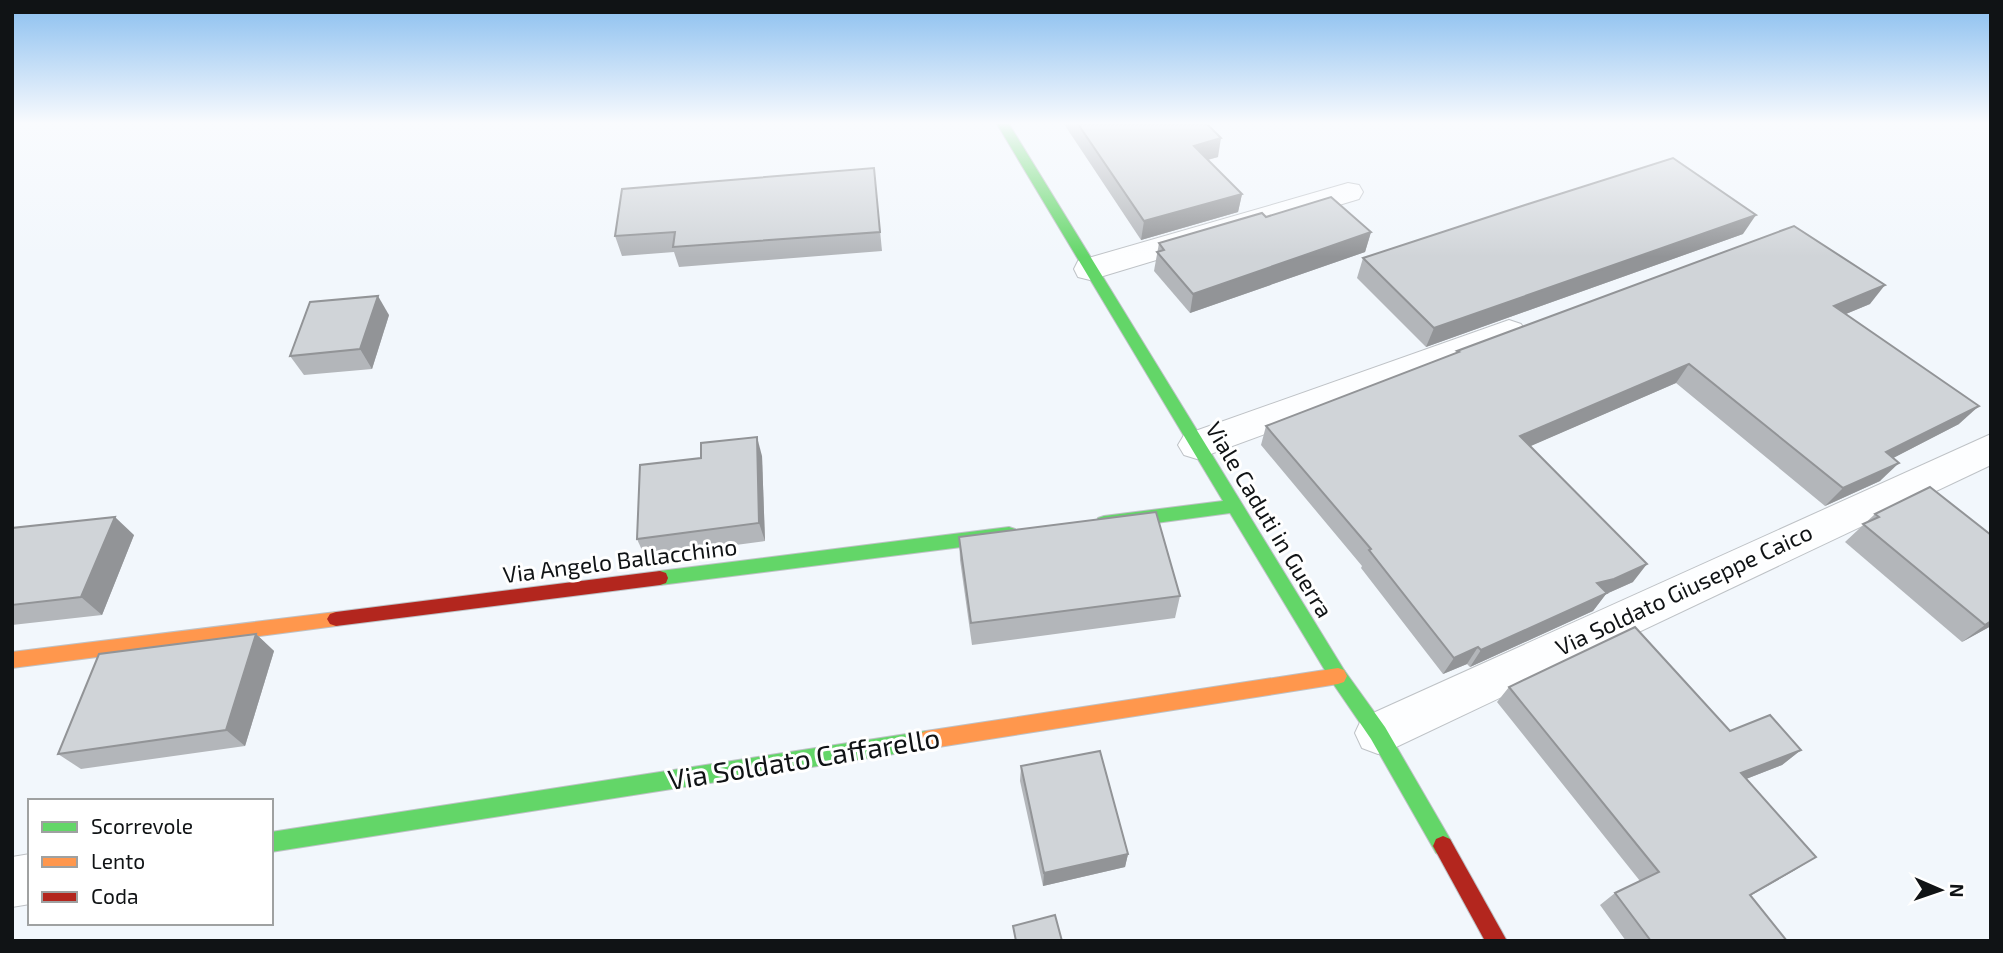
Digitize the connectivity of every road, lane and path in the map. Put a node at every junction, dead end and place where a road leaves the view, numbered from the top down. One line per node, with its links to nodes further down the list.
1 (1030, 168): 3 (street, Viale Caduti in Guerra)
2 (1348, 192): 3 (street)
3 (1090, 269): 5 (street, Viale Caduti in Guerra)
4 (1536, 322): 5 (street)
5 (1197, 445): 7 (street, Viale Caduti in Guerra)
6 (1991, 448): 12 (street, Via Soldato Giuseppe Caico)
7 (1234, 506): 8 (street); 11 (street, Viale Caduti in Guerra)
8 (1081, 526)
9 (1025, 533): 10 (street, Via Angelo Ballacchino)
10 (12, 660)
11 (1338, 676): 12 (street, Viale Caduti in Guerra); 13 (street, Via Soldato Caffarello)
12 (1378, 733): 14 (street, Viale Caduti in Guerra)
13 (273, 842)
14 (1497, 941)

